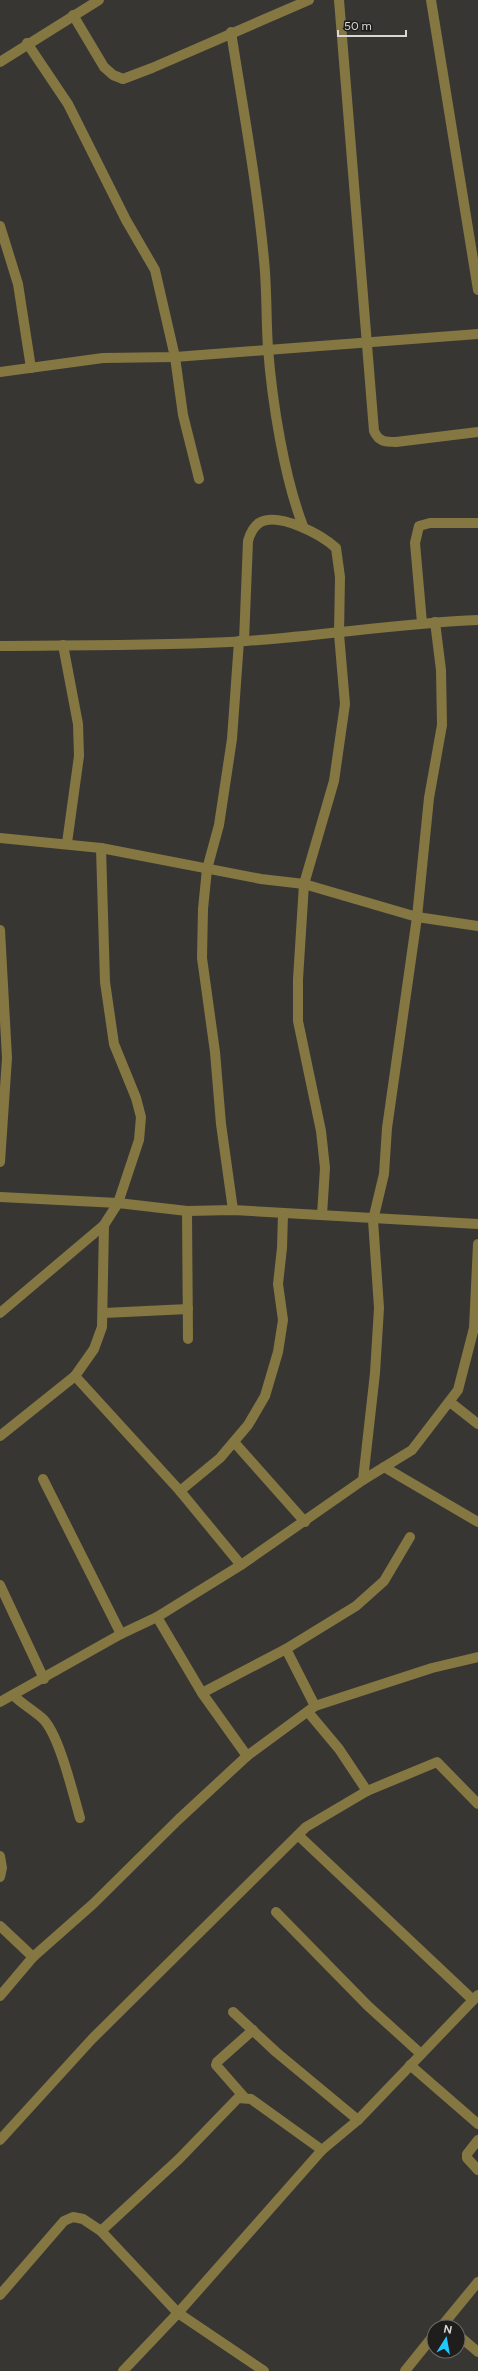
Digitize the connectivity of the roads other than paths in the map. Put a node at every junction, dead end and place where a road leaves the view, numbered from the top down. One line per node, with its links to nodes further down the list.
1 (99, 0): 5 (street)
2 (309, 0): 6 (street)
3 (339, 0): 12 (street)
4 (431, 0): 10 (street)
5 (73, 15): 6 (street); 7 (street)
6 (231, 32): 13 (street)
7 (27, 43): 8 (street); 14 (street)
8 (0, 62)
9 (0, 226): 15 (street)
10 (478, 290)
11 (478, 334): 12 (street)
12 (366, 343): 13 (street); 17 (street)
13 (268, 350): 14 (street); 20 (street)
14 (175, 357): 15 (street); 18 (street)
15 (30, 368): 16 (street)
16 (0, 372)
17 (478, 432)
18 (199, 479)
19 (478, 523): 23 (street)
20 (303, 526): 24 (street); 25 (street)
21 (478, 620): 22 (street)
22 (435, 622): 23 (street); 33 (street)
23 (422, 623): 24 (street)
24 (339, 634): 25 (street); 32 (street)
25 (242, 641): 26 (street); 31 (street)
26 (63, 645): 27 (street); 29 (street)
27 (0, 646)
28 (0, 838): 29 (street)
29 (67, 843): 30 (street)
30 (101, 848): 31 (street); 38 (street)
31 (207, 869): 32 (street); 39 (street)
32 (304, 884): 33 (street); 42 (street)
33 (417, 917): 34 (street); 43 (street)
34 (478, 926)
35 (0, 930): 36 (street)
36 (0, 1162)
37 (0, 1197): 38 (street)
38 (118, 1203): 40 (street); 45 (street)
39 (233, 1210): 40 (street); 41 (street)
40 (187, 1211): 47 (street)
41 (283, 1214): 42 (street); 55 (street)
42 (322, 1215): 43 (street)
43 (373, 1220): 44 (street); 58 (street)
44 (478, 1224)
45 (104, 1225): 48 (street); 49 (street)
46 (478, 1244): 52 (street)
47 (188, 1309): 48 (street); 50 (street)
48 (104, 1312): 51 (street)
49 (0, 1313)
50 (188, 1339)
51 (75, 1376): 54 (street); 59 (street)
52 (450, 1402): 53 (street); 56 (street)
53 (478, 1424)
54 (0, 1436)
55 (234, 1442): 59 (street); 60 (street)
56 (384, 1467): 58 (street); 61 (street)
57 (42, 1478): 66 (street)
58 (363, 1480): 60 (street)
59 (180, 1491): 63 (street)
60 (305, 1522): 63 (street)
61 (478, 1522)
62 (410, 1537): 67 (street)
63 (241, 1565): 65 (street)
64 (0, 1585): 69 (street)
65 (157, 1617): 66 (street); 70 (street)
66 (122, 1634): 69 (street)
67 (286, 1649): 70 (street); 73 (street)
68 (478, 1656): 73 (street)
69 (44, 1679): 71 (street)
70 (202, 1693): 74 (street)
71 (13, 1695): 72 (street); 77 (street)
72 (0, 1702)
73 (311, 1709): 74 (street); 75 (street)
74 (247, 1756): 83 (street)
75 (367, 1791): 76 (street); 78 (street)
76 (478, 1804)
77 (80, 1818)
78 (298, 1835): 85 (street); 94 (street)
79 (0, 1856): 80 (street)
80 (0, 1877)
81 (276, 1912): 88 (street)
82 (0, 1926): 83 (street)
83 (33, 1957): 84 (street)
84 (0, 1996)
85 (475, 1997): 88 (street)
86 (233, 2012): 87 (street)
87 (253, 2030): 90 (street); 91 (street)
88 (421, 2054): 89 (street)
89 (410, 2065): 91 (street); 93 (street)
90 (244, 2097): 97 (street); 99 (street)
91 (358, 2120): 97 (street)
92 (0, 2122): 94 (street)
93 (478, 2124)
94 (8, 2130): 95 (street)
95 (0, 2140)
96 (478, 2140): 98 (street)
97 (322, 2150): 102 (street)
98 (478, 2170)
99 (101, 2231): 101 (street); 102 (street)
100 (478, 2282): 103 (street)
101 (0, 2295)
102 (178, 2313): 107 (street); 108 (street)
103 (450, 2319)
104 (466, 2342): 106 (street)
105 (426, 2346): 109 (street)
106 (478, 2352)
107 (123, 2371)
108 (264, 2371)
109 (405, 2371)

